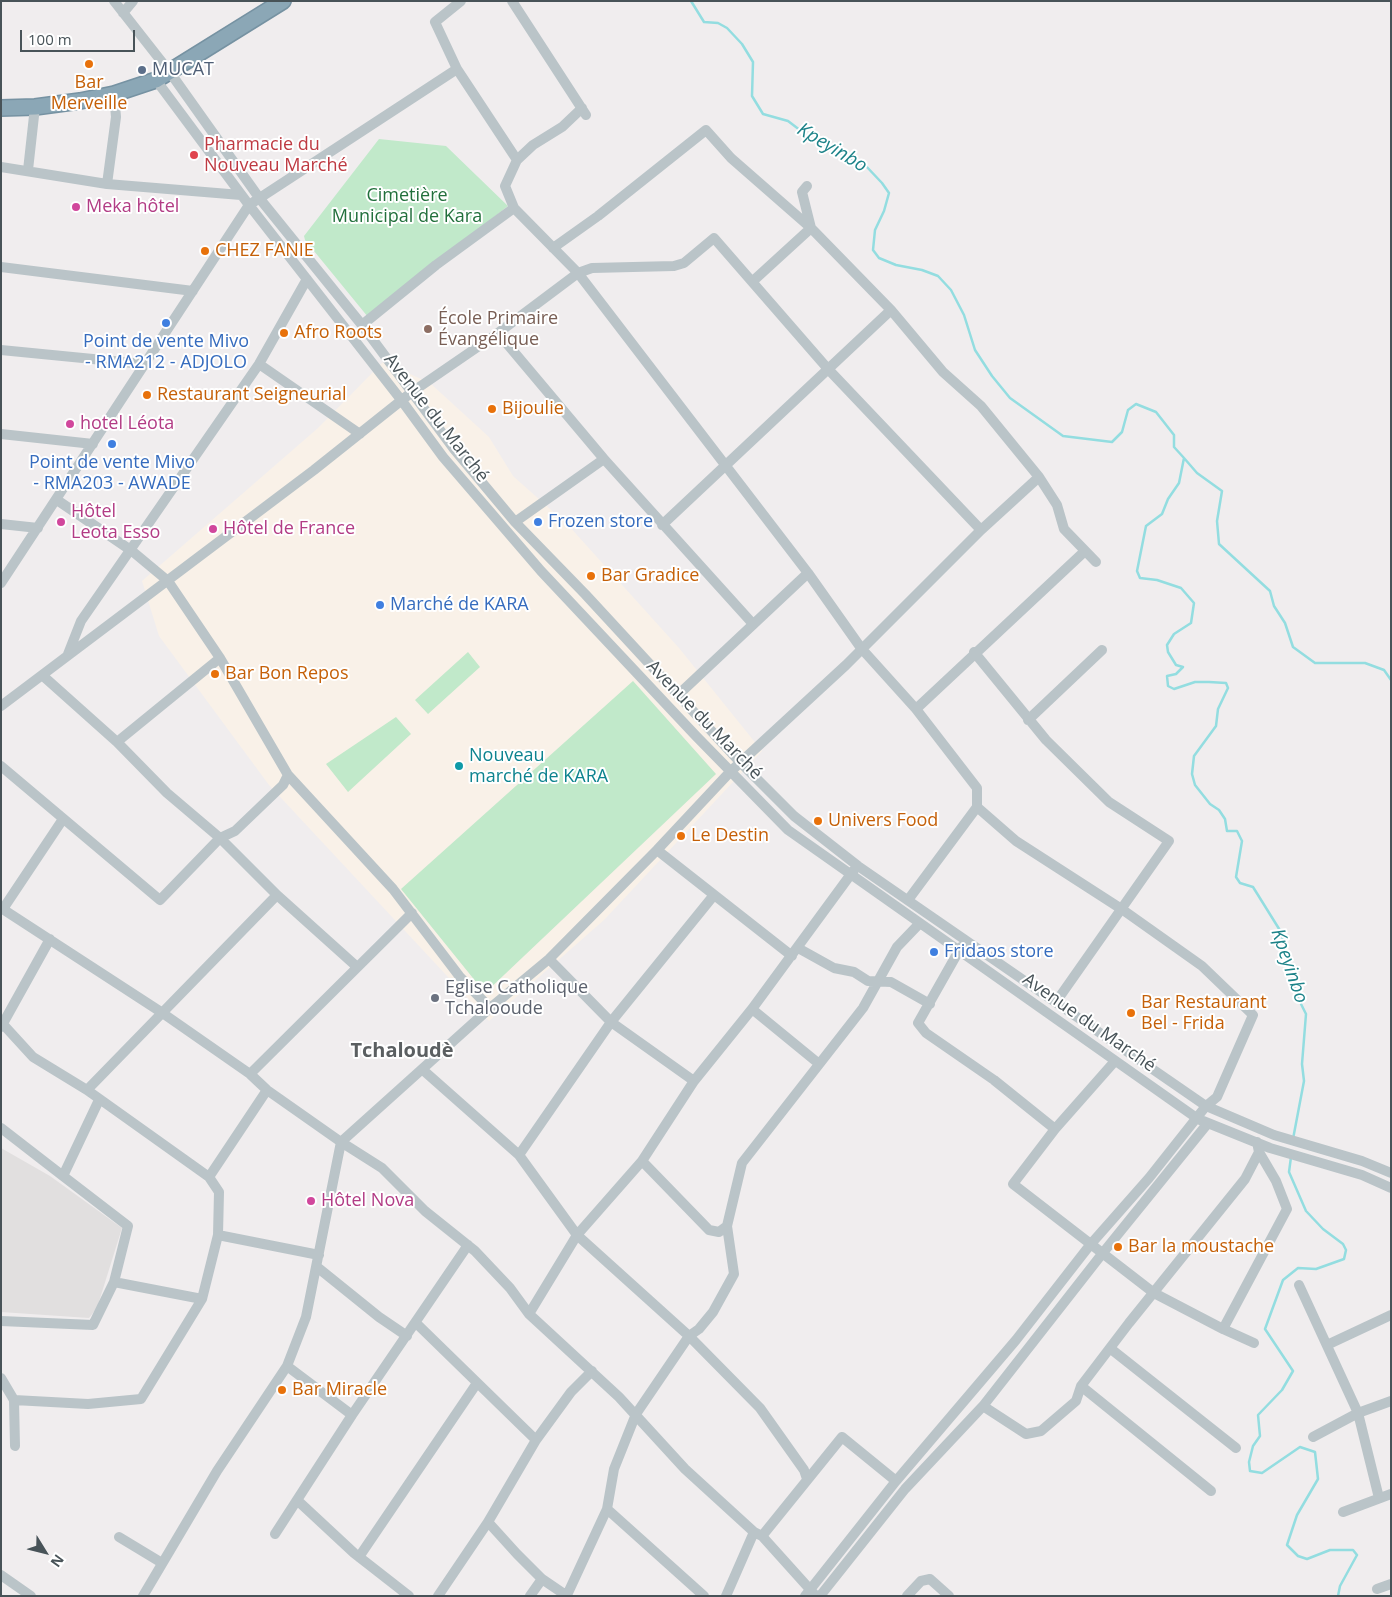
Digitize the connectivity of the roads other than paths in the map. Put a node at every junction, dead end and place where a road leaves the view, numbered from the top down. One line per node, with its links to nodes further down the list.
1 (114, 1): 6 (street, Avenue du Marché)
2 (133, 1): 6 (street)
3 (283, 1): 8 (highway)
4 (461, 1): 7 (street)
5 (512, 1): 13 (street)
6 (123, 13): 8 (street, Avenue du Marché)
7 (457, 69): 13 (street); 19 (street)
8 (169, 71): 9 (highway); 19 (street, Avenue du Marché)
9 (156, 80): 10 (highway); 18 (street, Avenue du Marché)
10 (114, 94): 11 (highway); 16 (street)
11 (35, 107): 12 (highway); 15 (street)
12 (1, 108)
13 (517, 160): 21 (street)
14 (1, 167): 15 (street)
15 (28, 170): 16 (street)
16 (107, 184): 18 (street)
17 (807, 186): 22 (street)
18 (242, 195): 20 (street, Avenue du Marché)
19 (260, 199): 20 (street); 30 (street, Avenue du Marché)
20 (249, 205): 26 (street, Avenue du Marché); 28 (street)
21 (514, 208): 23 (street); 30 (street)
22 (810, 228): 23 (street); 27 (street); 29 (street)
23 (552, 248): 25 (street)
24 (1, 267): 28 (street)
25 (578, 273): 27 (street); 31 (street); 44 (street)
26 (307, 279): 34 (street); 37 (street, Avenue du Marché)
27 (753, 281): 35 (street)
28 (193, 291): 33 (street)
29 (891, 310): 35 (street); 45 (street)
30 (362, 325): 36 (street, Avenue du Marché)
31 (498, 333): 36 (street); 43 (street)
32 (1, 350): 33 (street)
33 (144, 364): 40 (street)
34 (259, 364): 39 (street); 52 (street)
35 (828, 369): 44 (street); 51 (street)
36 (412, 392): 37 (street); 41 (street, Avenue du Marché)
37 (402, 401): 39 (street); 42 (street, Avenue du Marché)
38 (1, 434): 40 (street)
39 (360, 434): 58 (street)
40 (93, 444): 46 (street)
41 (454, 449): 42 (street); 47 (street, Avenue du Marché)
42 (442, 457): 56 (street, Avenue du Marché)
43 (604, 459): 47 (street); 49 (street)
44 (724, 466): 49 (street); 57 (street)
45 (1039, 477): 51 (street); 53 (street)
46 (57, 500): 50 (street); 52 (street)
47 (514, 522): 54 (street, Avenue du Marché)
48 (1, 524): 50 (street)
49 (662, 525): 60 (street)
50 (38, 528): 59 (street)
51 (981, 530): 61 (street)
52 (132, 551): 58 (street); 64 (street)
53 (1085, 551): 55 (street); 63 (street)
54 (553, 561): 56 (street); 67 (street, Avenue du Marché)
55 (1096, 562)
56 (541, 571): 74 (street, Avenue du Marché)
57 (808, 573): 60 (street); 61 (street)
58 (168, 581): 64 (street); 65 (street)
59 (1, 583)
60 (753, 624): 67 (street)
61 (861, 648): 69 (street); 72 (street)
62 (1102, 650): 70 (street)
63 (974, 652): 69 (street); 70 (street)
64 (68, 655): 66 (street)
65 (220, 658): 71 (street); 75 (street)
66 (42, 675): 68 (street); 71 (street)
67 (678, 695): 72 (street, Avenue du Marché)
68 (1, 706)
69 (916, 709): 76 (street)
70 (1028, 720): 86 (street)
71 (117, 742): 78 (street)
72 (740, 762): 74 (street); 80 (street, Avenue du Marché)
73 (1, 766): 77 (street)
74 (730, 772): 79 (street); 81 (street, Avenue du Marché)
75 (288, 775): 78 (street); 87 (street)
76 (977, 807): 84 (street); 86 (street)
77 (63, 819): 78 (street); 85 (street)
78 (220, 838): 82 (street)
79 (657, 850): 83 (street); 93 (street)
80 (858, 866): 81 (street); 84 (street, Avenue du Marché)
81 (850, 876): 88 (street, Avenue du Marché); 92 (street)
82 (277, 895): 94 (street); 100 (street)
83 (714, 895): 92 (street); 101 (street)
84 (908, 900): 90 (street, Avenue du Marché)
85 (2, 908): 89 (street)
86 (1122, 910): 96 (street); 111 (street)
87 (412, 912): 94 (street); 98 (street)
88 (919, 924): 91 (street, Avenue du Marché); 95 (street)
89 (50, 939): 100 (street); 102 (street)
90 (965, 941): 91 (street); 96 (street, Avenue du Marché)
91 (958, 951): 97 (street); 103 (street, Avenue du Marché)
92 (795, 952): 95 (street); 99 (street)
93 (549, 959): 98 (street); 101 (street)
94 (356, 966): 106 (street)
95 (879, 980): 97 (street); 104 (street)
96 (1056, 1002): 111 (street, Avenue du Marché)
97 (930, 1004): 114 (street)
98 (490, 1008): 105 (street)
99 (752, 1009): 104 (street); 107 (street)
100 (161, 1012): 106 (street); 108 (street)
101 (612, 1022): 107 (street); 117 (street)
102 (2, 1024): 108 (street)
103 (1115, 1061): 112 (street, Avenue du Marché); 114 (street)
104 (818, 1064): 123 (street)
105 (423, 1070): 115 (street); 117 (street)
106 (250, 1074): 109 (street)
107 (694, 1081): 118 (street)
108 (87, 1090): 110 (street)
109 (267, 1090): 115 (street); 121 (street)
110 (99, 1100): 120 (street); 121 (street)
111 (1206, 1106): 112 (street); 119 (street, Avenue du Marché)
112 (1203, 1121): 116 (street, Avenue du Marché); 126 (street); 128 (street)
113 (1, 1128): 120 (street)
114 (1055, 1129): 126 (street)
115 (341, 1142): 127 (street); 129 (street)
116 (1258, 1147): 122 (street, Avenue du Marché); 133 (street); 139 (street)
117 (519, 1156): 124 (street)
118 (642, 1162): 123 (street); 124 (street)
119 (1391, 1173)
120 (62, 1176): 131 (street)
121 (209, 1177): 125 (street)
122 (1391, 1188)
123 (727, 1226): 141 (street)
124 (577, 1235): 135 (street); 141 (street)
125 (218, 1236): 129 (street); 134 (street)
126 (1090, 1245): 128 (street); 161 (street)
127 (468, 1246): 135 (street); 138 (street)
128 (1102, 1254): 133 (street); 152 (street)
129 (319, 1255): 130 (street)
130 (317, 1267): 140 (street); 145 (street)
131 (114, 1282): 134 (street); 137 (street)
132 (1299, 1285): 143 (street)
133 (1154, 1293): 139 (street); 144 (street)
134 (202, 1300): 150 (street)
135 (529, 1314): 146 (street)
136 (1391, 1315): 143 (street)
137 (1, 1321)
138 (416, 1323): 140 (street); 148 (street)
139 (1223, 1329): 142 (street)
140 (407, 1336): 154 (street)
141 (689, 1336): 155 (street); 160 (street)
142 (1254, 1343)
143 (1327, 1345): 153 (street)
144 (1111, 1349): 149 (street); 159 (street)
145 (287, 1366): 154 (street); 173 (street)
146 (592, 1371): 155 (street); 157 (street)
147 (1, 1378): 150 (street)
148 (477, 1382): 157 (street); 172 (street)
149 (1081, 1386): 152 (street); 162 (street)
150 (14, 1400): 158 (street)
151 (1391, 1401): 153 (street)
152 (983, 1406): 178 (street)
153 (1358, 1413): 156 (street); 164 (street)
154 (352, 1414): 165 (street)
155 (636, 1414): 166 (street); 170 (street)
156 (1313, 1438)
157 (536, 1440): 168 (street)
158 (15, 1446)
159 (1236, 1448)
160 (807, 1479): 161 (street); 170 (street)
161 (896, 1481): 178 (street)
162 (1211, 1491)
163 (1391, 1494): 164 (street)
164 (1379, 1498): 167 (street)
165 (296, 1500): 169 (street); 172 (street)
166 (607, 1509): 179 (street); 185 (street)
167 (1343, 1512)
168 (488, 1522): 175 (street); 183 (street)
169 (275, 1534)
170 (758, 1534): 178 (street); 186 (street)
171 (119, 1537): 173 (street)
172 (359, 1557): 182 (street)
173 (162, 1563): 181 (street)
174 (1, 1575): 180 (street)
175 (542, 1579): 179 (street); 184 (street)
176 (1391, 1584): 177 (street)
177 (1377, 1589)
178 (812, 1594)
179 (567, 1595)
180 (31, 1596)
181 (143, 1596)
182 (408, 1596)
183 (438, 1596)
184 (530, 1596)
185 (704, 1596)
186 (726, 1596)
187 (907, 1596): 188 (street)
188 (949, 1596)

